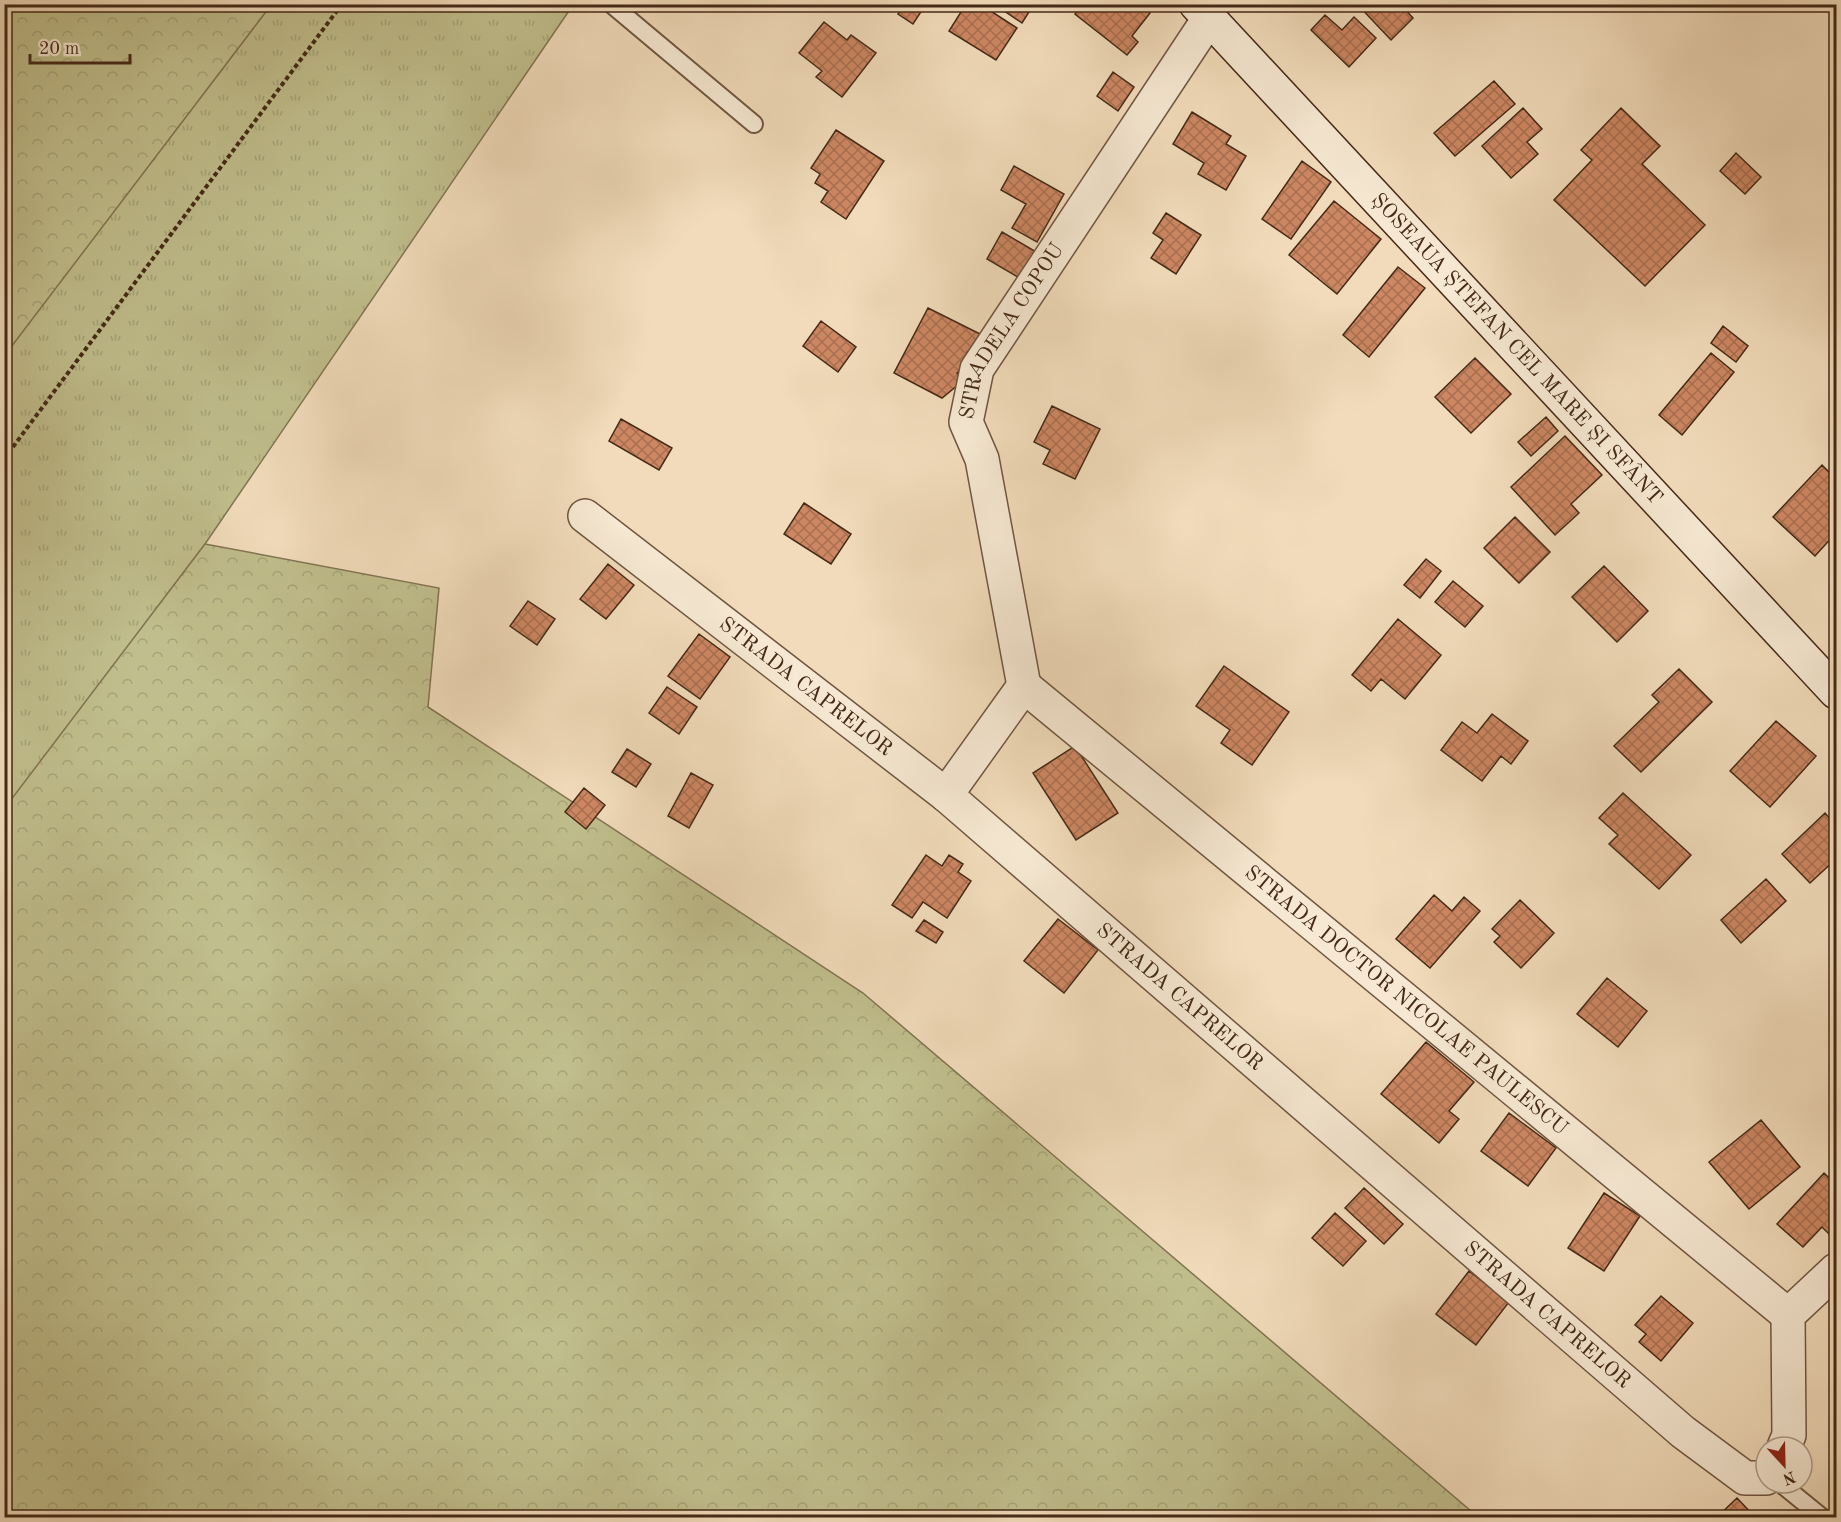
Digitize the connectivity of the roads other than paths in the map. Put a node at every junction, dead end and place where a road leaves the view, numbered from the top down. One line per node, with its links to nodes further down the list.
1 (611, 4): 3 (lane)
2 (1203, 11): 5 (street, STRADELA COPOU); 6 (street, ȘOSEAUA ȘTEFAN CEL MARE ȘI SFÂNT)
3 (754, 124)
4 (585, 516): 7 (street, STRADA CAPRELOR)
5 (1024, 686): 7 (street); 9 (street, STRADA DOCTOR NICOLAE PAULESCU)
6 (1836, 692)
7 (946, 795): 11 (street, STRADA CAPRELOR)
8 (1836, 1270): 9 (street)
9 (1788, 1315): 10 (street)
10 (1789, 1435)
11 (1754, 1478)
12 (1795, 1495): 13 (lane)
13 (1824, 1518)

